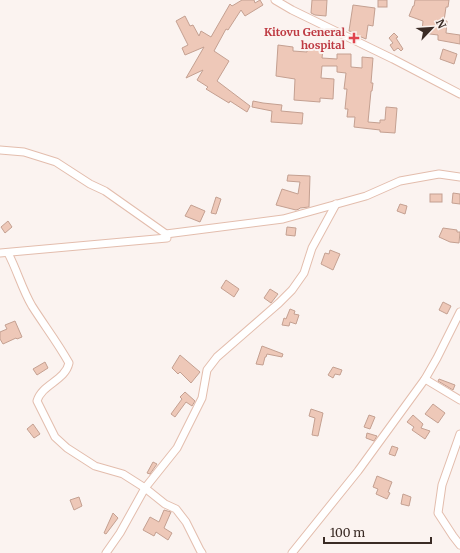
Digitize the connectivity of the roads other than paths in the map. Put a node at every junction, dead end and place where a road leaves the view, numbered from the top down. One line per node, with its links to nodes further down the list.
1 (274, 0): 2 (street)
2 (460, 94)
3 (0, 150): 6 (street)
4 (460, 177): 5 (street)
5 (336, 204): 6 (street); 13 (street)
6 (166, 234): 8 (street)
7 (0, 253): 8 (street)
8 (8, 253): 13 (street)
9 (460, 312): 10 (street)
10 (424, 379): 11 (street); 17 (street)
11 (460, 400)
12 (460, 434): 14 (street)
13 (145, 488): 15 (street); 16 (street)
14 (460, 545)
15 (106, 553)
16 (202, 553)
17 (292, 553)

